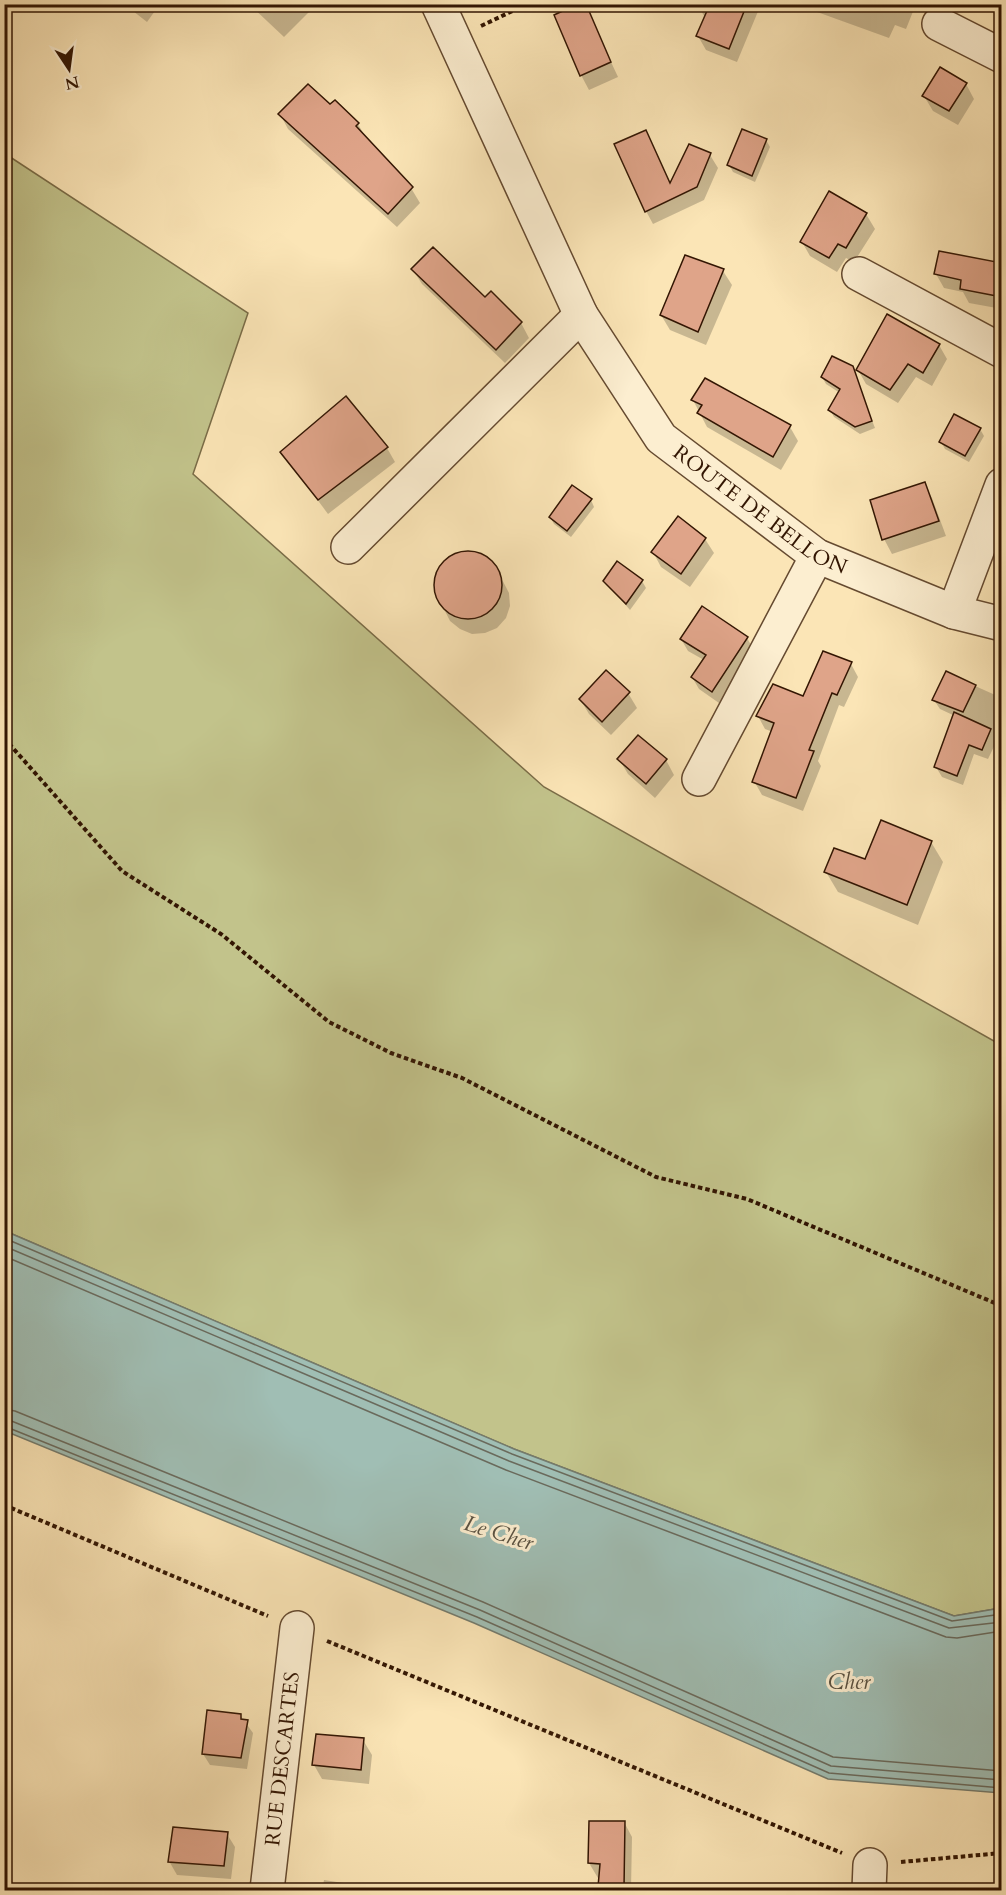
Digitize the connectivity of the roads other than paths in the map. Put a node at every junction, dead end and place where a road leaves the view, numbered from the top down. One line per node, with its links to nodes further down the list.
1 (438, 4): 5 (street, ROUTE DE BELLON)
2 (939, 24): 3 (street)
3 (1002, 56)
4 (859, 274): 6 (street)
5 (581, 315): 8 (street); 9 (street, ROUTE DE BELLON)
6 (1002, 351)
7 (1002, 485): 10 (street)
8 (348, 547)
9 (817, 556): 10 (street, ROUTE DE BELLON); 12 (street)
10 (954, 612): 11 (street, ROUTE DE BELLON)
11 (1002, 624)
12 (699, 779)
13 (297, 1628): 14 (street, RUE DESCARTES)
14 (267, 1890)

